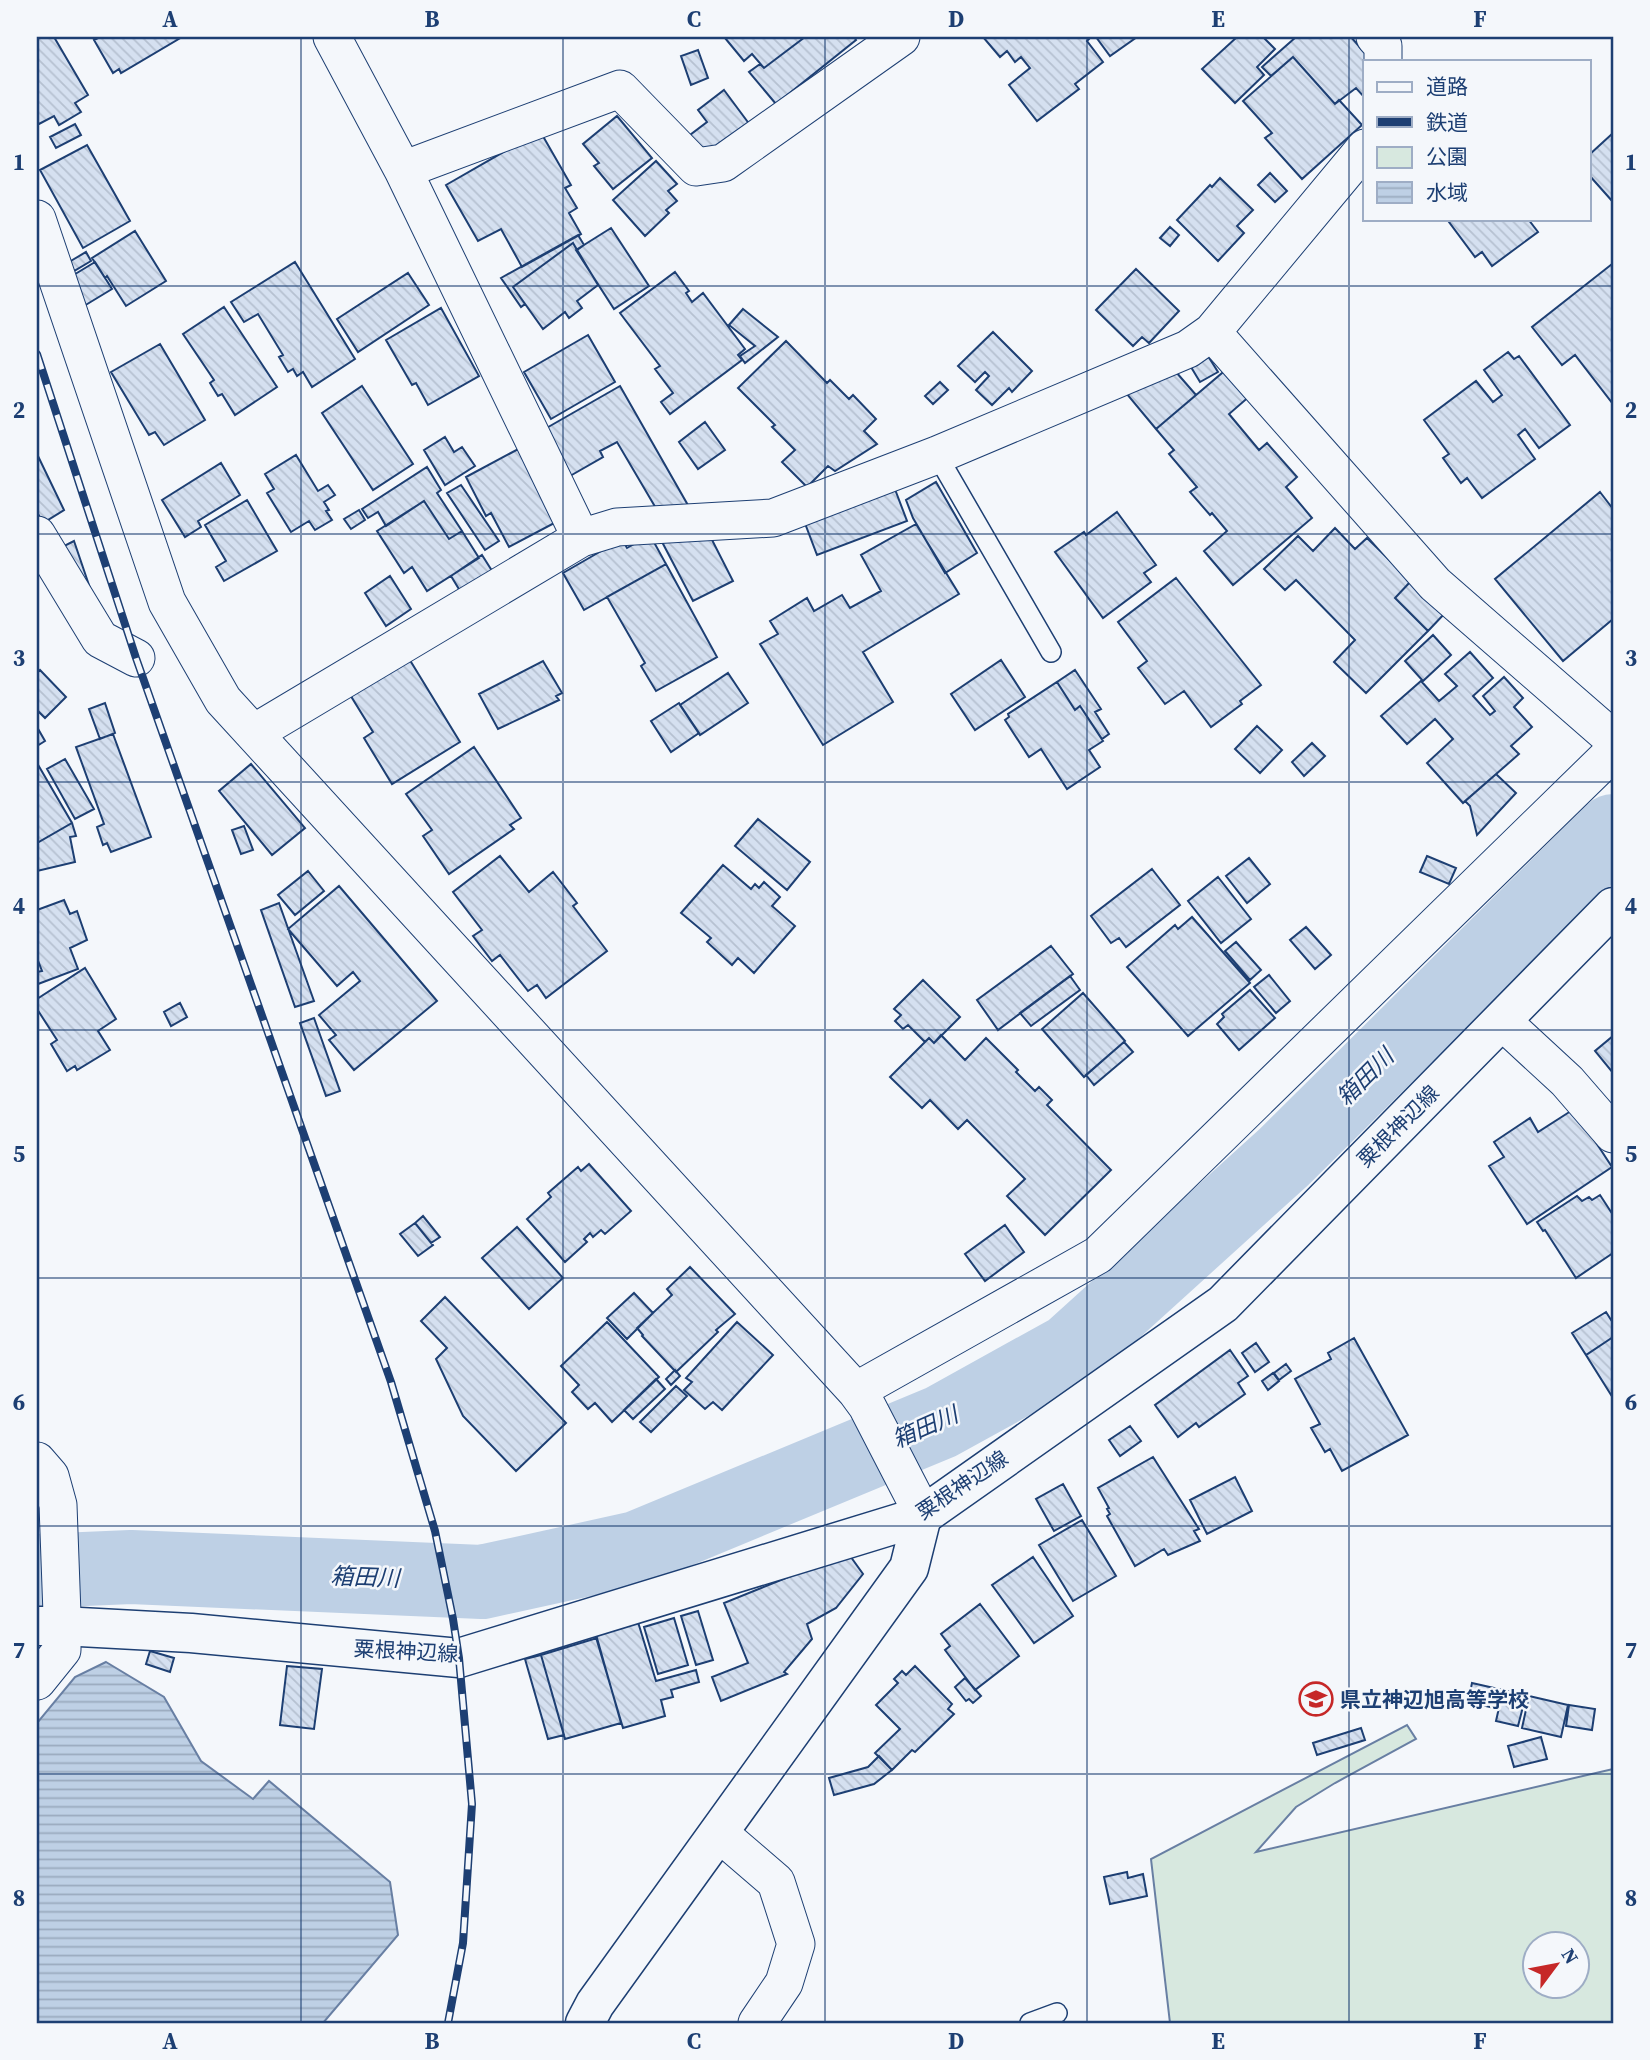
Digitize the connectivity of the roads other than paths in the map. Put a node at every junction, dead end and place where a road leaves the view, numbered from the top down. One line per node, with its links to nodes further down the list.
1 (332, 37): 4 (street)
2 (901, 37): 4 (street)
3 (1363, 150): 6 (street)
4 (403, 170): 9 (street)
5 (37, 219): 12 (street)
6 (1212, 332): 7 (street); 13 (street)
7 (937, 455): 9 (street); 10 (lane)
8 (37, 535): 11 (street)
9 (581, 538): 12 (street)
10 (1051, 652)
11 (136, 658)
12 (254, 733): 18 (street)
13 (1613, 739)
14 (1613, 752): 18 (street)
15 (1613, 907): 16 (main road, 粟根神辺線)
16 (1502, 1021): 17 (street); 20 (main road, 粟根神辺線)
17 (1613, 1135)
18 (861, 1398): 20 (street)
19 (46, 1483): 21 (street)
20 (919, 1508): 21 (main road, 粟根神辺線); 23 (main road)
21 (53, 1622): 22 (street)
22 (37, 1681)
23 (719, 1833): 25 (main road); 26 (street)
24 (1057, 2013): 27 (lane)
25 (586, 2023)
26 (757, 2023)
27 (1030, 2023)

